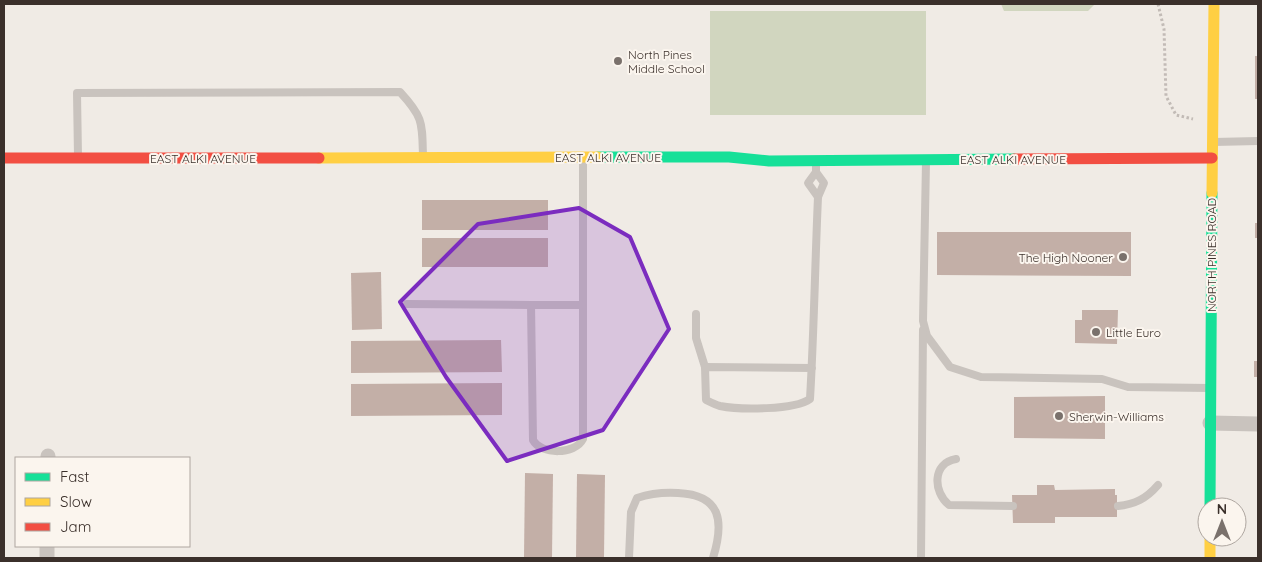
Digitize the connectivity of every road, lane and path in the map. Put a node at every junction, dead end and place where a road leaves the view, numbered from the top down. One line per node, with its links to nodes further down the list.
1 (1158, 4): 3 (path)
2 (1214, 4): 3 (street, NORTH PINES ROAD)
3 (1213, 125): 5 (street, NORTH PINES ROAD)
4 (1258, 141): 5 (lane)
5 (1212, 142): 10 (street, NORTH PINES ROAD)
6 (4, 158): 7 (street, EAST ALKI AVENUE)
7 (78, 158): 8 (street, EAST ALKI AVENUE); 8 (lane)
8 (423, 158): 9 (street, EAST ALKI AVENUE)
9 (583, 158): 12 (street, EAST ALKI AVENUE); 16 (lane)
10 (1212, 158): 11 (street, EAST ALKI AVENUE); 21 (street, NORTH PINES ROAD)
11 (926, 160): 12 (street, EAST ALKI AVENUE); 18 (lane)
12 (816, 166): 13 (lane); 13 (lane)
13 (818, 197): 20 (lane)
14 (407, 304): 15 (lane)
15 (531, 304): 16 (lane); 16 (lane)
16 (582, 304)
17 (696, 314): 19 (lane)
18 (923, 320): 21 (lane); 31 (lane)
19 (705, 367): 20 (lane); 20 (lane)
20 (812, 368)
21 (1211, 388): 22 (street, NORTH PINES ROAD)
22 (1210, 423): 23 (street); 26 (street, NORTH PINES ROAD)
23 (1258, 424)
24 (956, 459): 27 (lane)
25 (1158, 485): 28 (lane)
26 (1210, 497)
27 (1013, 506)
28 (1118, 506)
29 (628, 558): 30 (lane)
30 (713, 558)
31 (921, 558)

